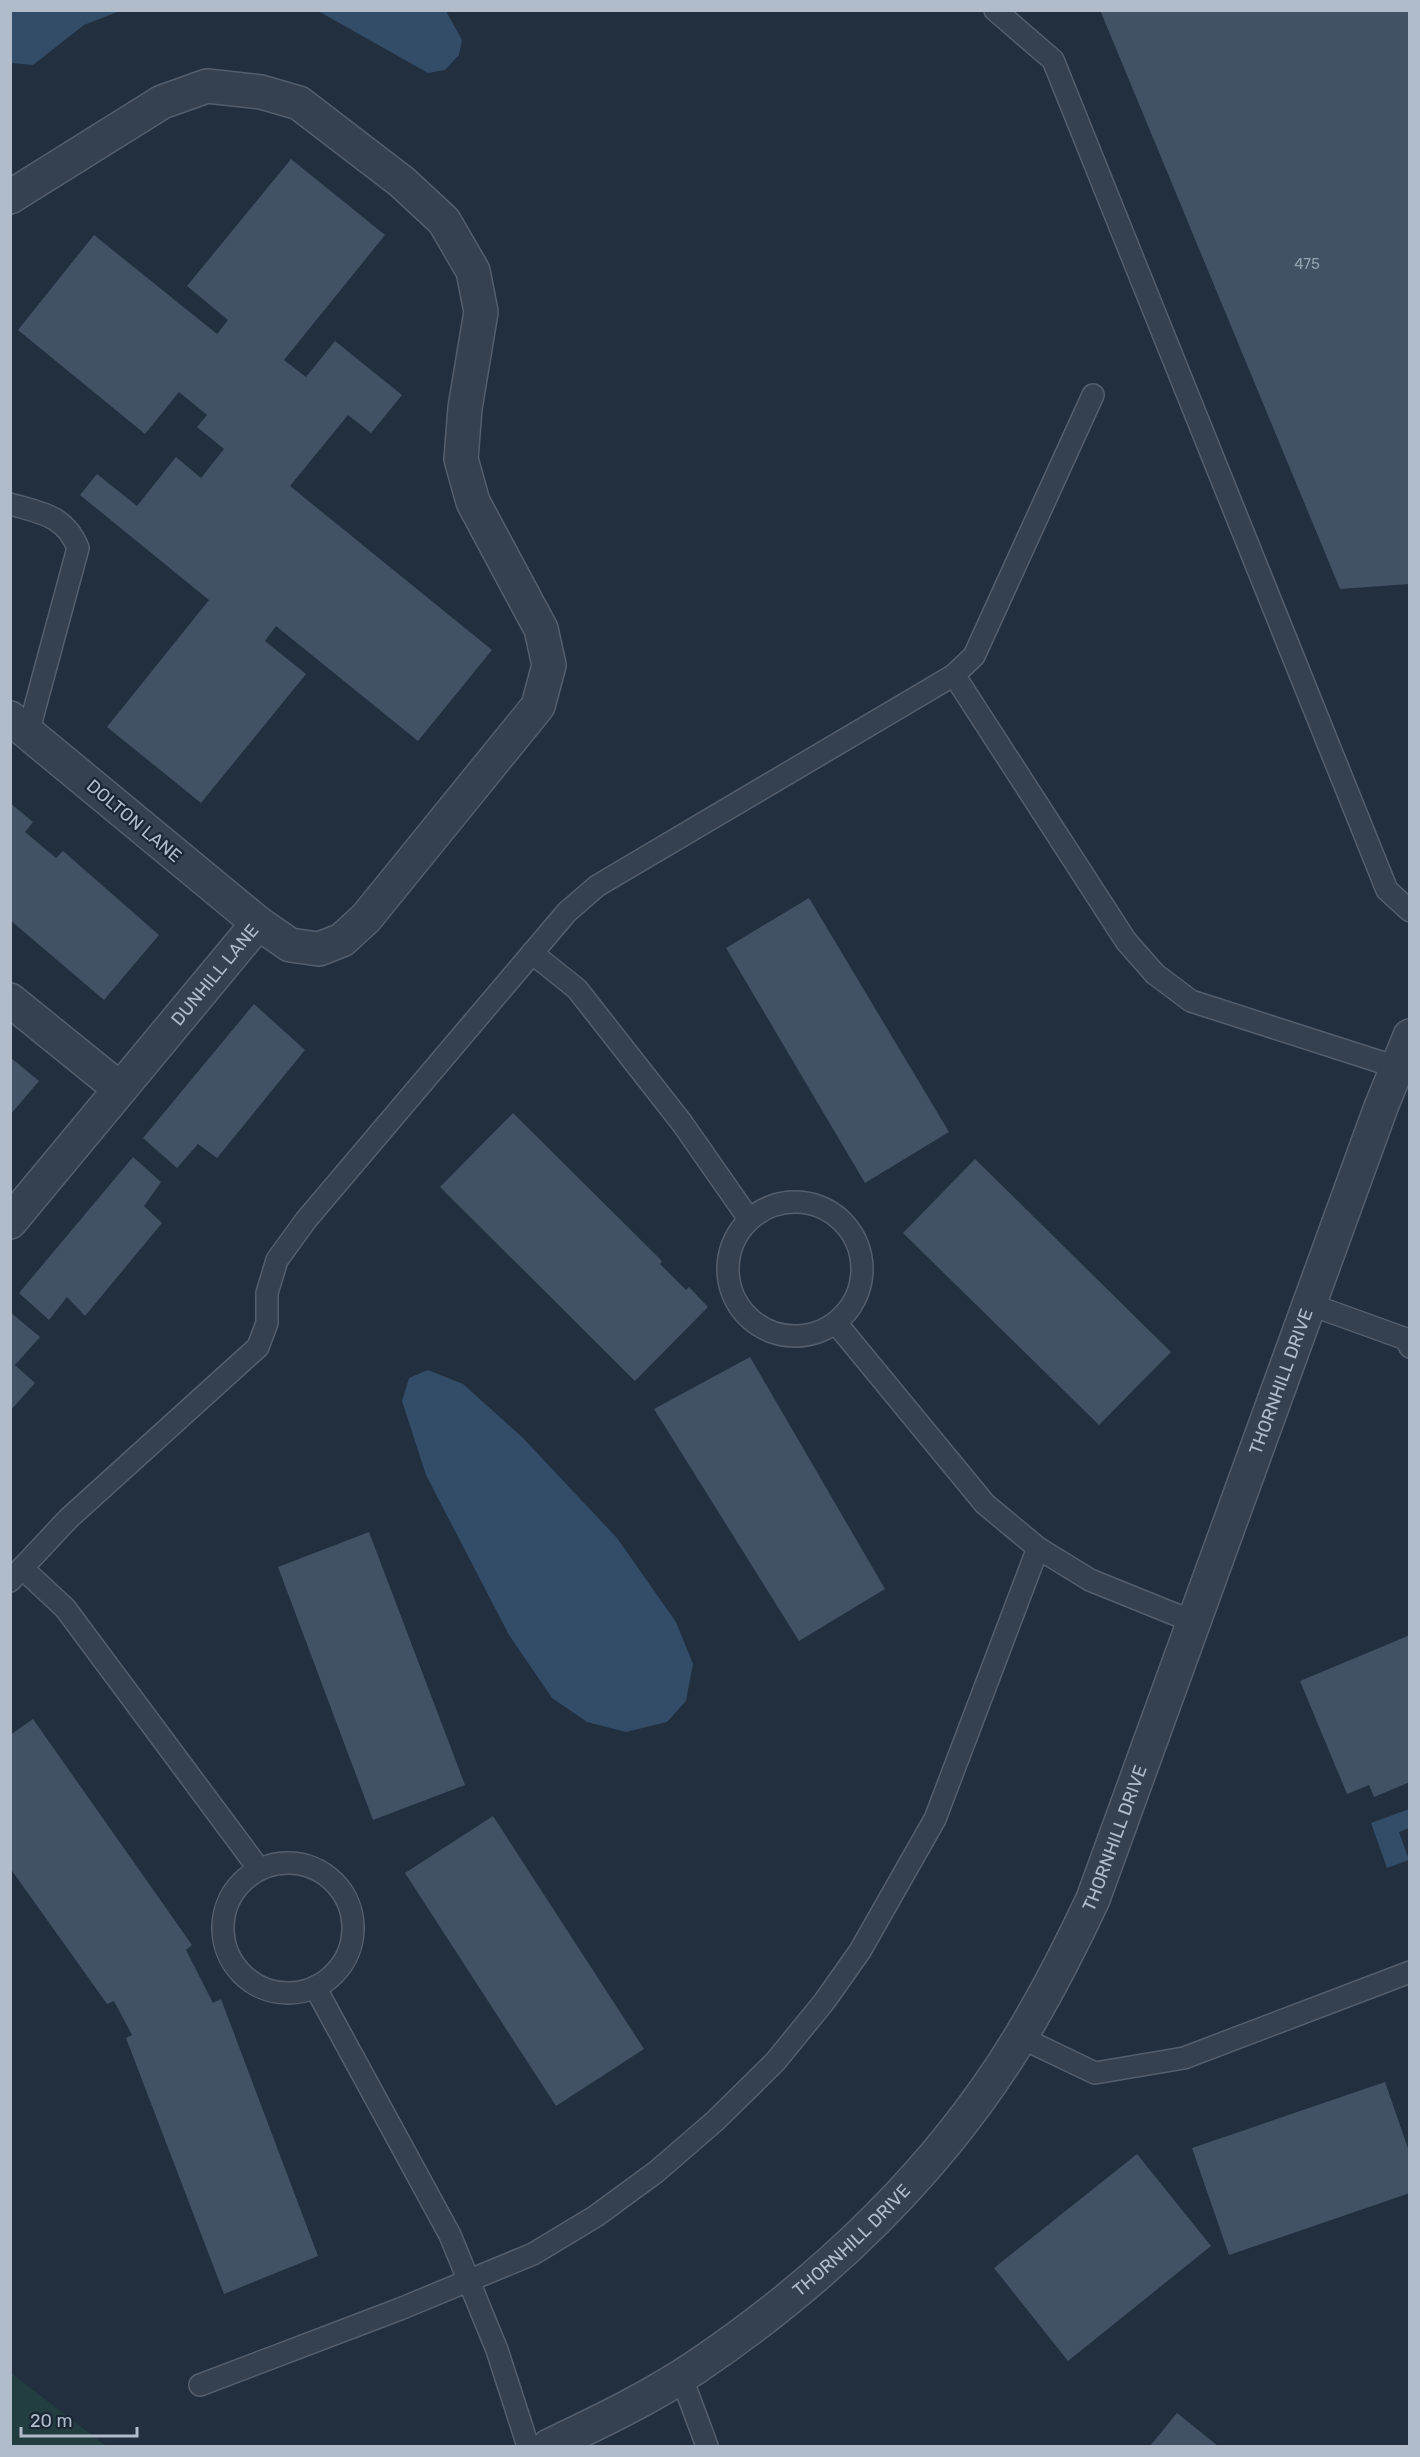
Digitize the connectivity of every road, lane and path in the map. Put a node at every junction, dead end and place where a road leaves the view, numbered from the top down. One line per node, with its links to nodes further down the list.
1 (995, 10): 7 (lane)
2 (10, 197): 8 (street, DUNHILL LANE)
3 (1094, 395): 5 (lane)
4 (10, 504): 6 (lane)
5 (954, 675): 9 (lane); 12 (lane)
6 (19, 725): 8 (street, DOLTON LANE)
7 (1410, 911)
8 (258, 923): 13 (street, DUNHILL LANE)
9 (532, 953): 14 (lane); 20 (lane)
10 (10, 1000): 13 (street)
11 (1410, 1036): 12 (street, THORNHILL DRIVE)
12 (1396, 1068): 16 (street, THORNHILL DRIVE)
13 (120, 1089): 15 (street, DUNHILL LANE)
14 (749, 1219): 17 (lane); 17 (lane)
15 (10, 1221)
16 (1309, 1304): 18 (lane); 21 (street, THORNHILL DRIVE)
17 (836, 1323): 19 (lane)
18 (1410, 1347)
19 (1038, 1548): 21 (lane); 26 (lane)
20 (16, 1574): 22 (lane)
21 (1194, 1622): 25 (street, THORNHILL DRIVE)
22 (259, 1869): 24 (lane); 24 (lane)
23 (1410, 1972): 25 (lane)
24 (315, 1988): 26 (lane)
25 (1020, 2037): 27 (street, THORNHILL DRIVE)
26 (470, 2281): 28 (lane); 29 (lane)
27 (681, 2376): 30 (street, THORNHILL DRIVE); 31 (lane)
28 (200, 2385)
29 (528, 2446)
30 (549, 2446)
31 (707, 2446)

